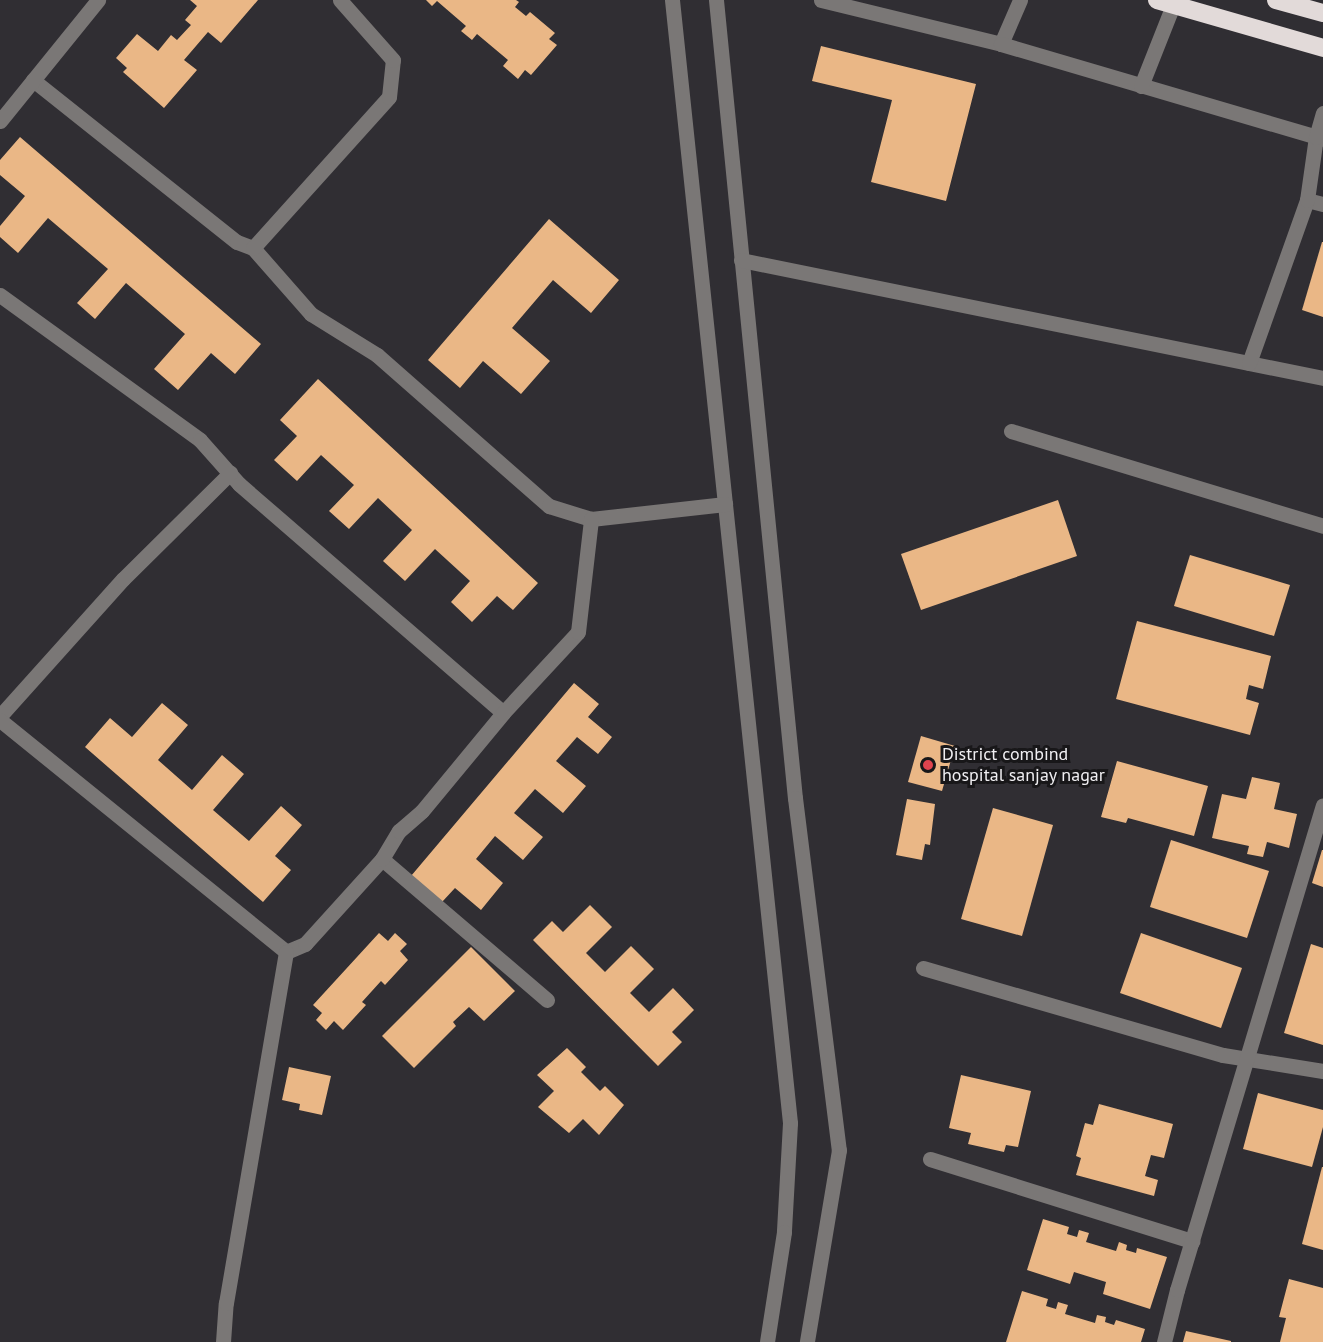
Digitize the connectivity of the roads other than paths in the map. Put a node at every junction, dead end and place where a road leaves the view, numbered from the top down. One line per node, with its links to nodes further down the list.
1 (98, 0): 12 (street)
2 (340, 0): 19 (street)
3 (672, 0): 26 (street)
4 (716, 0): 20 (street)
5 (821, 0): 10 (street)
6 (1020, 0): 10 (street)
7 (1276, 0): 9 (highway)
8 (1165, 2): 11 (highway); 13 (street)
9 (1323, 14)
10 (1001, 44): 13 (street)
11 (1323, 48)
12 (33, 80): 15 (street); 19 (street)
13 (1141, 86): 16 (street)
14 (1323, 113): 16 (street)
15 (0, 121)
16 (1320, 138): 17 (street)
17 (1307, 200): 18 (street); 22 (street)
18 (1323, 204)
19 (253, 248): 27 (street)
20 (741, 260): 22 (street); 42 (street)
21 (0, 295): 25 (street)
22 (1249, 363): 23 (street)
23 (1323, 378)
24 (1011, 431): 28 (street)
25 (230, 473): 29 (street); 30 (street)
26 (725, 504): 27 (street); 41 (street)
27 (591, 519): 29 (street)
28 (1323, 526)
29 (503, 713): 32 (street)
30 (0, 718): 33 (street)
31 (1323, 805): 36 (street)
32 (382, 859): 33 (street); 35 (street)
33 (286, 952): 40 (street)
34 (923, 968): 36 (street)
35 (547, 1000)
36 (1248, 1057): 37 (street); 39 (street)
37 (1323, 1071)
38 (930, 1159): 39 (street)
39 (1192, 1241): 43 (street)
40 (223, 1342)
41 (767, 1342)
42 (807, 1342)
43 (1164, 1342)

